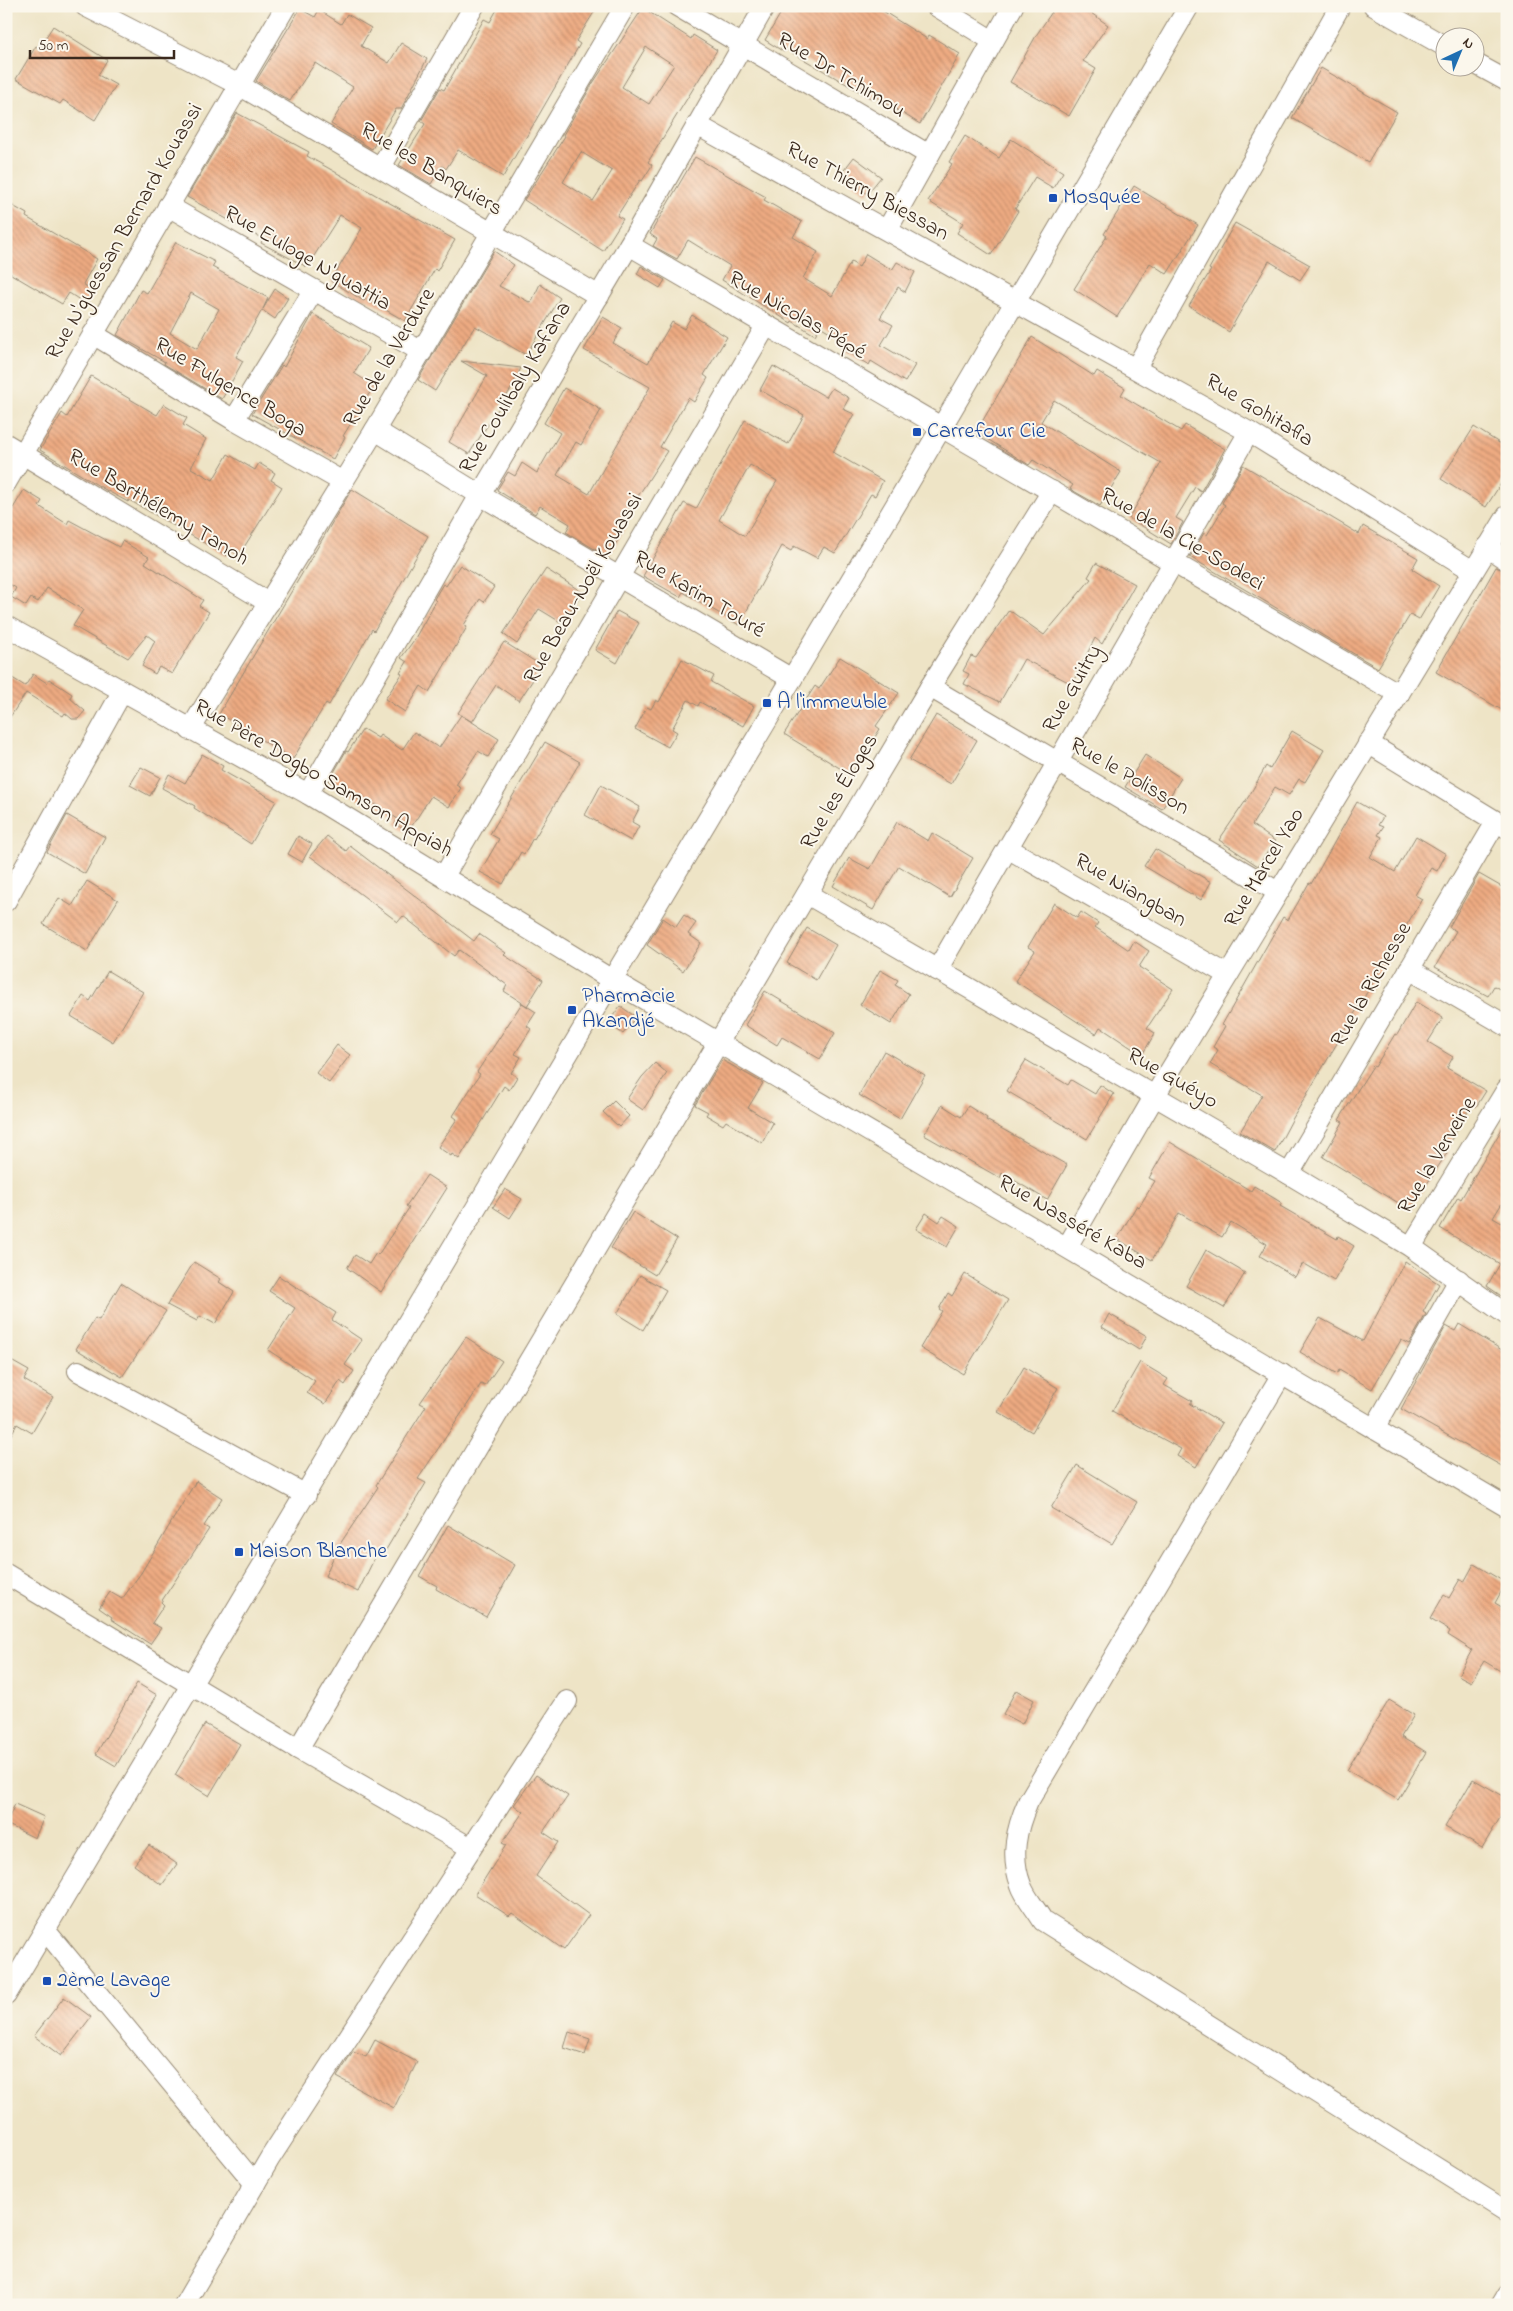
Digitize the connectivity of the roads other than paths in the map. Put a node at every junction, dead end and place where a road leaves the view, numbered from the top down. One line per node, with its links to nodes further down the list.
1 (85, 6): 17 (street, Rue les Banquiers)
2 (286, 6): 17 (street, Rue N'guessan Bernard Kouassi)
3 (474, 6): 20 (street)
4 (625, 6): 23 (street, Rue de la Verdure)
5 (677, 6): 14 (street, Rue Dr Tchimou)
6 (765, 6): 14 (street, Rue Coulibaly Kafana)
7 (936, 6): 12 (street)
8 (1013, 6): 12 (street)
9 (1189, 6): 27 (street)
10 (1340, 6): 31 (street)
11 (1374, 6): 13 (street)
12 (993, 41): 19 (street)
13 (1436, 41)
14 (742, 44): 18 (street, Rue Coulibaly Kafana); 19 (street, Rue Dr Tchimou)
15 (1486, 69): 16 (street)
16 (1507, 81)
17 (239, 85): 20 (street, Rue les Banquiers); 21 (street, Rue N'guessan Bernard Kouassi)
18 (697, 125): 22 (street, Rue Thierry Biessan); 24 (street, Rue Coulibaly Kafana)
19 (929, 155): 22 (street)
20 (381, 167): 23 (street, Rue les Banquiers)
21 (168, 206): 25 (street, Rue Euloge N'guattia); 29 (street, Rue N'guessan Bernard Kouassi)
22 (887, 230): 27 (street, Rue Thierry Biessan)
23 (492, 234): 26 (street, Rue les Banquiers); 30 (street, Rue de la Verdure)
24 (629, 245): 26 (street, Rue Coulibaly Kafana); 28 (street, Rue Nicolas Pépé)
25 (314, 290): 30 (street, Rue Euloge N'guattia); 32 (street)
26 (599, 296): 40 (street, Rue Coulibaly Kafana)
27 (1016, 300): 31 (street, Rue Gohitafla); 33 (street)
28 (766, 326): 33 (street, Rue Nicolas Pépé); 46 (street, Rue Beau-Noël Kouassi)
29 (93, 334): 32 (street, Rue Fulgence Boga); 36 (street, Rue N'guessan Bernard Kouassi)
30 (422, 352): 34 (street, Rue de la Verdure)
31 (1136, 368): 35 (street, Rue Gohitafla)
32 (234, 420): 37 (street, Rue Fulgence Boga)
33 (942, 426): 39 (street, Rue de la Cie-Sodeci); 49 (street)
34 (375, 430): 37 (street, Rue de la Verdure); 40 (street, Rue Karim Touré)
35 (1250, 432): 44 (street, Rue Guitry); 45 (street, Rue Gohitafla)
36 (15, 449): 38 (street, Rue N'guessan Bernard Kouassi); 47 (street, Rue Barthélemy Tanoh)
37 (343, 482): 47 (street, Rue de la Verdure)
38 (6, 483)
39 (1052, 491): 44 (street, Rue de la Cie-Sodeci); 50 (street, Rue les Éloges)
40 (480, 495): 46 (street, Rue Karim Touré); 56 (street, Rue Coulibaly Kafana)
41 (1507, 516): 42 (street, Rue Marcel Yao)
42 (1487, 547): 43 (street); 45 (street, Rue Marcel Yao)
43 (1507, 560)
44 (1174, 562): 52 (street, Rue de la Cie-Sodeci); 55 (street, Rue Guitry)
45 (1473, 571): 52 (street, Rue Marcel Yao)
46 (620, 576): 49 (street, Rue Karim Touré); 59 (street, Rue Beau-Noël Kouassi)
47 (269, 603): 53 (street, Rue de la Verdure)
48 (6, 626): 51 (street, Rue Père Dogbo Samson Appiah)
49 (792, 678): 66 (street)
50 (930, 687): 55 (street, Rue le Polisson); 61 (street, Rue les Éloges)
51 (122, 692): 53 (street, Rue Père Dogbo Samson Appiah); 62 (street)
52 (1399, 694): 54 (street, Rue Marcel Yao)
53 (190, 730): 56 (street, Rue Père Dogbo Samson Appiah)
54 (1368, 743): 57 (street); 60 (street, Rue Marcel Yao)
55 (1059, 763): 58 (street, Rue Guitry); 60 (street, Rue le Polisson)
56 (308, 794): 59 (street, Rue Père Dogbo Samson Appiah)
57 (1501, 825): 63 (street, Rue la Richesse)
58 (1008, 849): 64 (street, Rue Guitry); 65 (street, Rue Niangban)
59 (444, 876): 66 (street, Rue Père Dogbo Samson Appiah)
60 (1278, 892): 65 (street, Rue Marcel Yao)
61 (807, 894): 64 (street, Rue Guéyo); 68 (street, Rue les Éloges)
62 (6, 901)
63 (1409, 969): 67 (street); 71 (street, Rue la Richesse)
64 (937, 970): 70 (street, Rue Guéyo)
65 (1228, 975): 70 (street, Rue Marcel Yao)
66 (612, 980): 68 (street, Rue Nasséré Kaba); 79 (street)
67 (1507, 1026)
68 (718, 1042): 72 (street, Rue Nasséré Kaba); 84 (street, Rue les Éloges)
69 (1507, 1089): 73 (street, Rue la Verveine)
70 (1154, 1097): 71 (street, Rue Guéyo); 72 (street, Rue Marcel Yao)
71 (1289, 1174): 73 (street, Rue Guéyo)
72 (1067, 1247): 77 (street, Rue Nasséré Kaba)
73 (1411, 1247): 74 (street, Rue Guéyo)
74 (1459, 1280): 75 (street, Rue Guéyo); 78 (street)
75 (1507, 1315)
76 (78, 1371): 79 (street)
77 (1282, 1374): 78 (street, Rue Nasséré Kaba); 89 (street)
78 (1374, 1429): 80 (street, Rue Nasséré Kaba)
79 (306, 1495): 82 (street)
80 (1507, 1507)
81 (6, 1574): 82 (street)
82 (192, 1686): 84 (street); 86 (street)
83 (567, 1701): 85 (street)
84 (298, 1749): 85 (street)
85 (471, 1848): 88 (street)
86 (45, 1930): 87 (street); 88 (street)
87 (6, 1995)
88 (255, 2184): 91 (street)
89 (1507, 2212)
90 (1507, 2295): 92 (street)
91 (184, 2305)
92 (1501, 2305)

